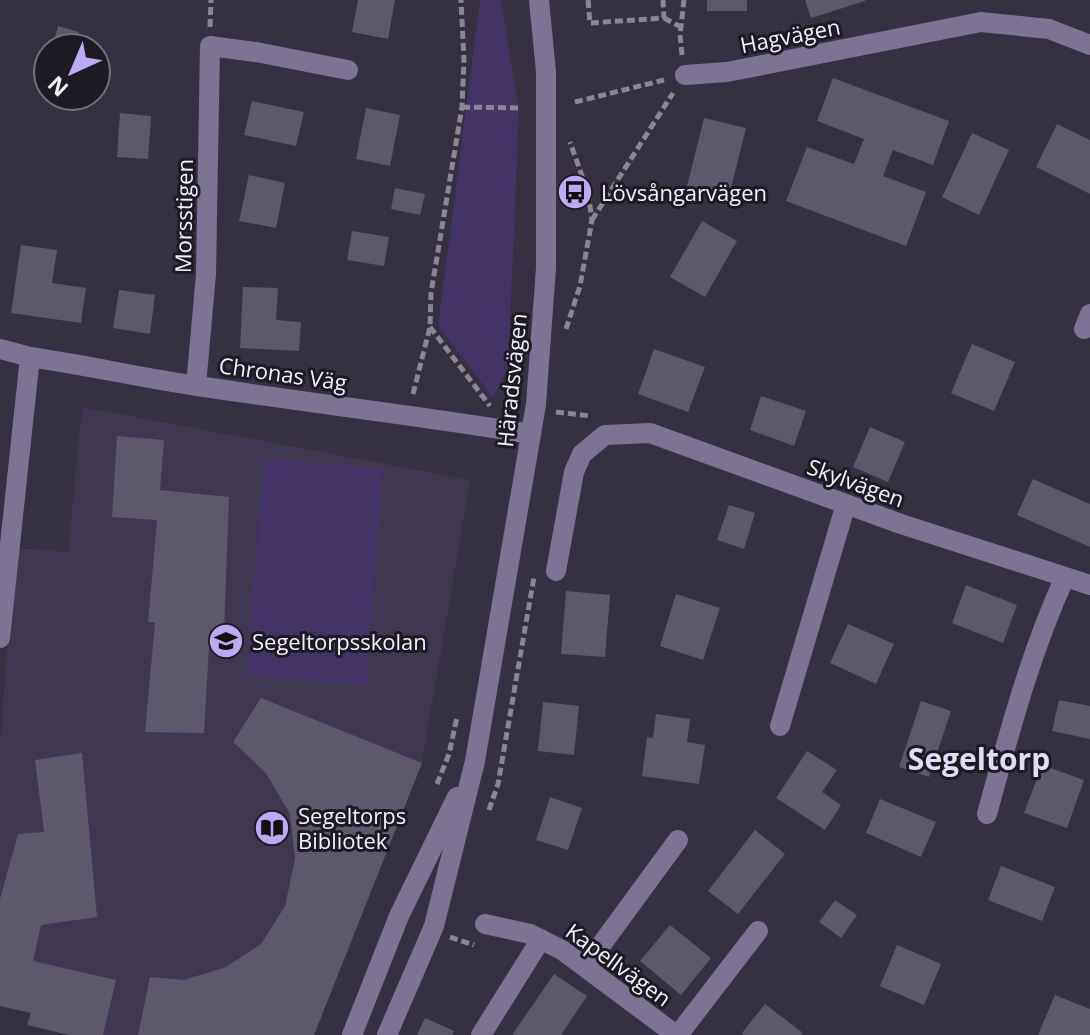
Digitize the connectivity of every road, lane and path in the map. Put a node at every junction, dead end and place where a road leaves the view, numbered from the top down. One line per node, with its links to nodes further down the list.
1 (461, 0): 12 (path)
2 (539, 0): 22 (street, Häradsvägen)
3 (588, 0): 6 (path)
4 (663, 0): 6 (path)
5 (684, 0): 7 (path)
6 (664, 18): 7 (path)
7 (681, 27): 10 (path)
8 (1090, 45): 10 (street, Hagvägen)
9 (348, 70): 18 (street, Morsstigen)
10 (685, 75): 11 (path); 14 (path)
11 (575, 102)
12 (462, 107): 13 (path); 15 (path)
13 (521, 108)
14 (592, 220)
15 (430, 327): 20 (path); 21 (path)
16 (0, 349): 17 (street, Chronas Väg)
17 (30, 357): 18 (street, Chronas Väg); 28 (street)
18 (196, 386): 20 (street, Chronas Väg)
19 (556, 412): 23 (path)
20 (407, 414): 21 (street, Chronas Väg)
21 (509, 430): 22 (street, Chronas Väg)
22 (531, 434): 31 (street, Häradsvägen)
23 (605, 435): 24 (street, Skylvägen); 25 (street)
24 (846, 504): 26 (street, Skylvägen); 30 (street)
25 (556, 571)
26 (1065, 577): 27 (street, Skylvägen); 33 (street)
27 (1090, 585)
28 (0, 638)
29 (458, 711): 32 (path)
30 (780, 726)
31 (475, 761): 39 (street, Häradsvägen); 40 (street, Häradsvägen)
32 (431, 798)
33 (987, 814)
34 (678, 840): 38 (street)
35 (485, 924): 37 (street, Kapellvägen)
36 (758, 931): 42 (street)
37 (541, 939): 38 (street, Kapellvägen); 41 (street)
38 (585, 967): 42 (street, Kapellvägen)
39 (352, 1035)
40 (387, 1035)
41 (481, 1035)
42 (677, 1035)

